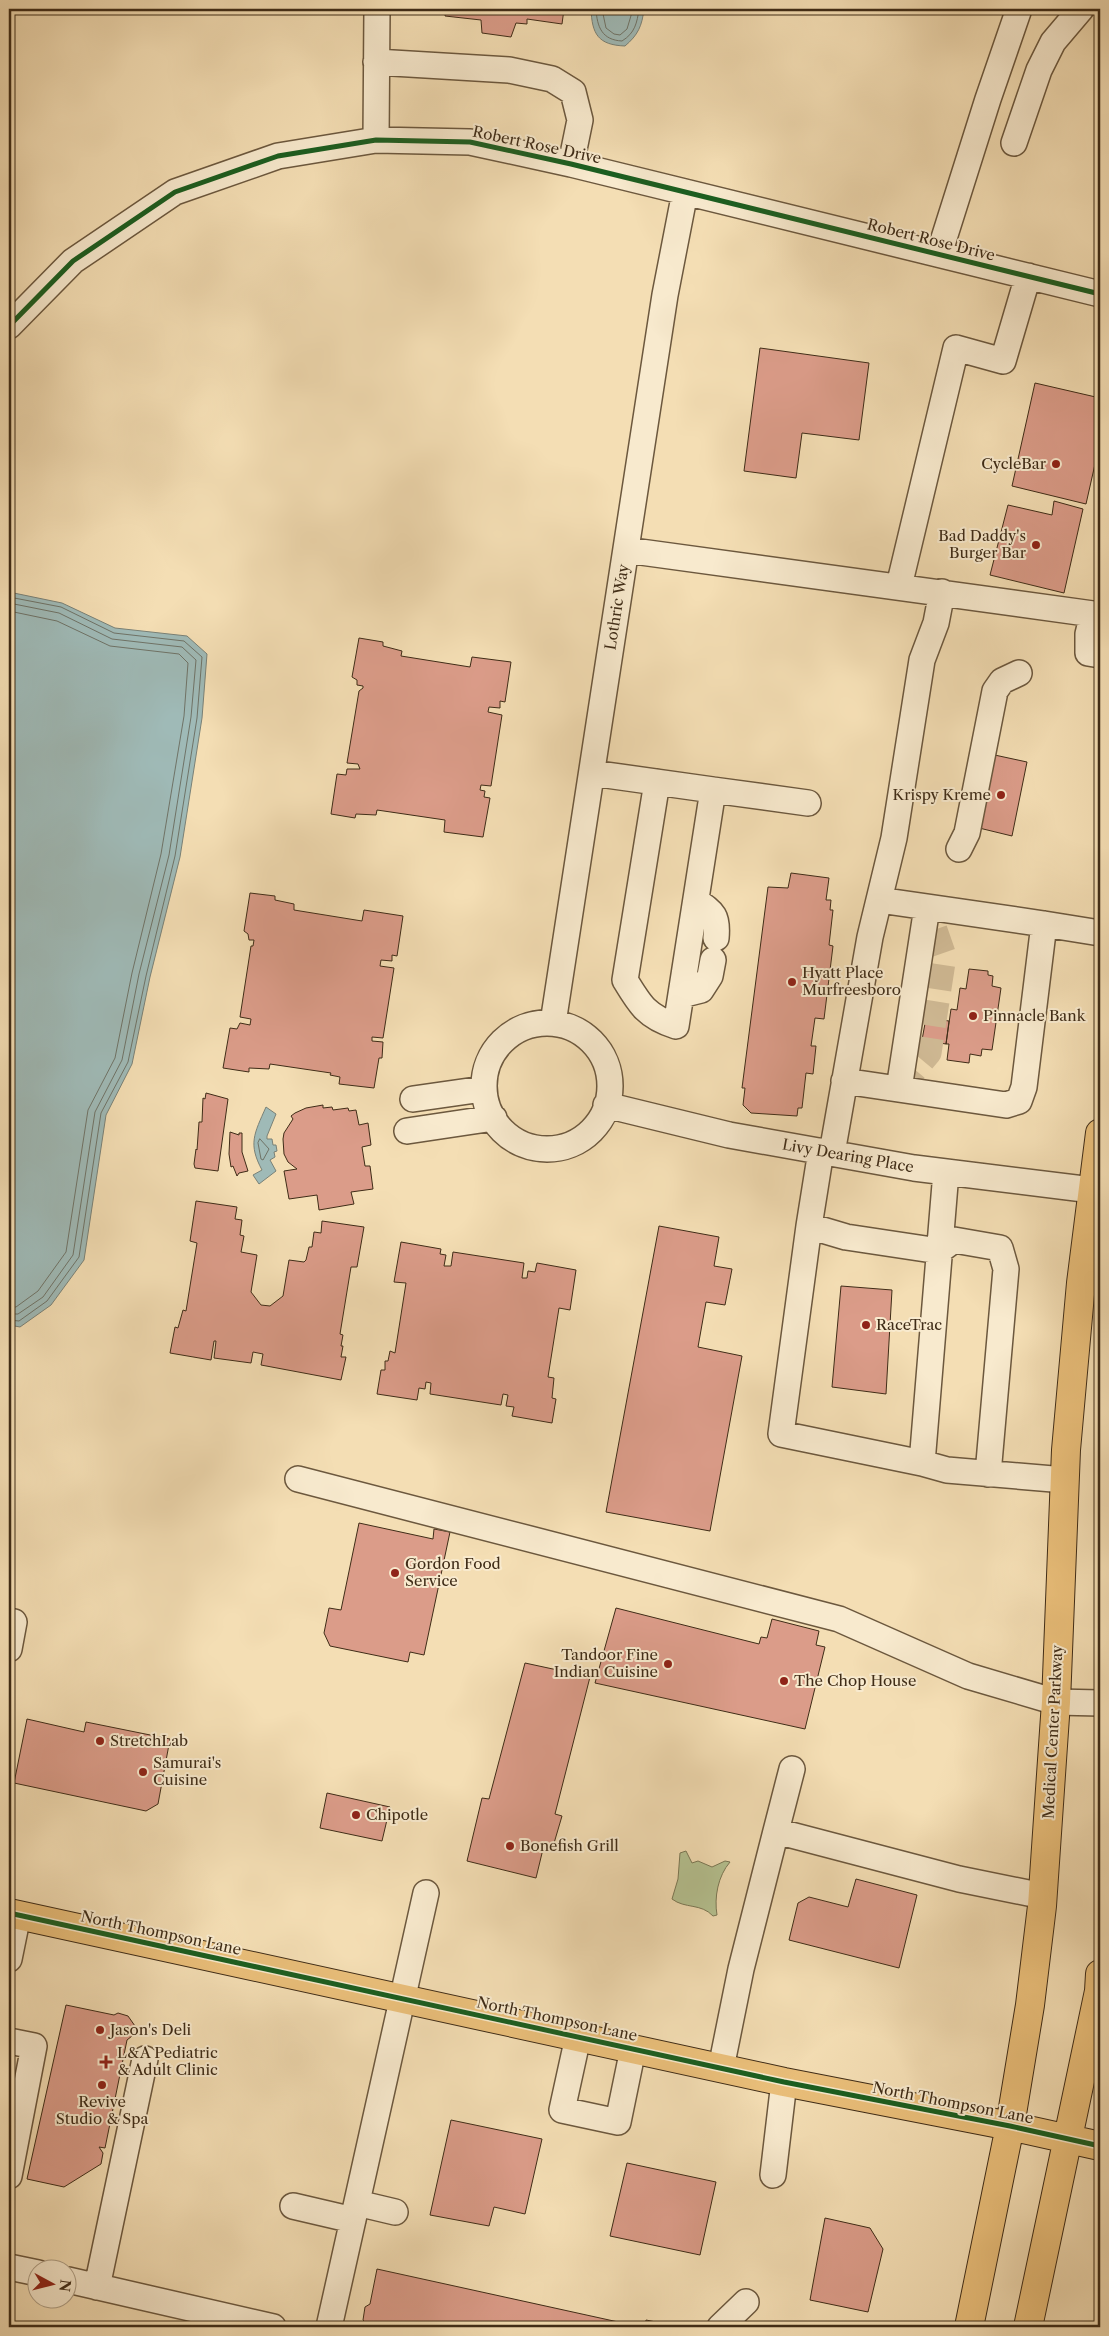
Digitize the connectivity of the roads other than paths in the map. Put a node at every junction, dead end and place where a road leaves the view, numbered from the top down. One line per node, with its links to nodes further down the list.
1 (377, 9): 4 (street)
2 (1020, 9): 9 (street)
3 (1081, 9): 6 (street)
4 (376, 62): 5 (street); 7 (street)
5 (376, 140): 7 (street, Robert Rose Drive); 12 (street, Robert Rose Drive)
6 (1014, 143)
7 (571, 164): 8 (street, Robert Rose Drive)
8 (685, 192): 9 (street, Robert Rose Drive); 13 (street, Lothric Way)
9 (939, 254): 10 (street, Robert Rose Drive)
10 (1028, 276): 11 (street, Robert Rose Drive); 14 (street)
11 (1100, 294)
12 (9, 326)
13 (626, 550): 14 (street); 18 (street, Lothric Way)
14 (899, 586): 15 (street)
15 (942, 592): 16 (street); 23 (street)
16 (1100, 655)
17 (1019, 673): 22 (street)
18 (592, 773): 19 (street); 29 (street, Lothric Way)
19 (657, 782): 20 (street); 28 (street)
20 (713, 790): 21 (street); 24 (street)
21 (808, 803)
22 (959, 849)
23 (878, 900): 25 (street); 30 (street)
24 (696, 901): 28 (street); 28 (street)
25 (927, 907): 26 (street); 32 (street)
26 (1044, 924): 27 (street); 32 (street)
27 (1100, 933)
28 (681, 995)
29 (553, 1023): 31 (street); 34 (street)
30 (844, 1081): 32 (street); 38 (street)
31 (483, 1089): 33 (street); 35 (street)
32 (899, 1089)
33 (413, 1099)
34 (606, 1105): 35 (street); 38 (street, Livy Dearing Place)
35 (494, 1118): 36 (street)
36 (407, 1132)
37 (1100, 1133): 40 (main road, Medical Center Parkway)
38 (826, 1152): 39 (street, Livy Dearing Place); 41 (street)
39 (946, 1172): 40 (street, Livy Dearing Place); 42 (street)
40 (1097, 1191): 46 (main road, Medical Center Parkway)
41 (809, 1226): 42 (street); 43 (street)
42 (940, 1251): 43 (street); 44 (street)
43 (922, 1463): 44 (street)
44 (988, 1474): 46 (street)
45 (298, 1479): 49 (street)
46 (1064, 1480): 49 (main road, Medical Center Parkway)
47 (9, 1621): 48 (street)
48 (9, 1649)
49 (1056, 1702): 50 (street); 54 (main road, Medical Center Parkway)
50 (1100, 1702)
51 (792, 1769): 52 (street)
52 (776, 1831): 54 (street); 63 (street)
53 (426, 1893): 58 (street)
54 (1043, 1896): 65 (main road, Medical Center Parkway)
55 (13, 1914): 56 (street); 58 (main road, North Thompson Lane)
56 (9, 1959)
57 (1100, 1974): 66 (main road)
58 (403, 1998): 59 (main road, North Thompson Lane); 71 (street)
59 (578, 2037): 61 (main road, North Thompson Lane); 61 (street)
60 (9, 2041): 69 (street)
61 (633, 2049): 63 (main road, North Thompson Lane)
62 (146, 2059): 76 (street)
63 (721, 2068): 64 (main road, North Thompson Lane)
64 (784, 2082): 65 (main road, North Thompson Lane); 68 (street)
65 (1010, 2126): 66 (main road, North Thompson Lane); 81 (main road, Medical Center Parkway)
66 (1066, 2139): 67 (main road, North Thompson Lane); 82 (main road)
67 (1100, 2146)
68 (773, 2175)
69 (9, 2176)
70 (293, 2206): 71 (street)
71 (355, 2211): 72 (street); 79 (street)
72 (395, 2212)
73 (9, 2267): 74 (street)
74 (28, 2271)
75 (78, 2282): 76 (street)
76 (97, 2287): 78 (street)
77 (746, 2302): 80 (street)
78 (274, 2327)
79 (329, 2327)
80 (720, 2327)
81 (969, 2327)
82 (1028, 2327)

